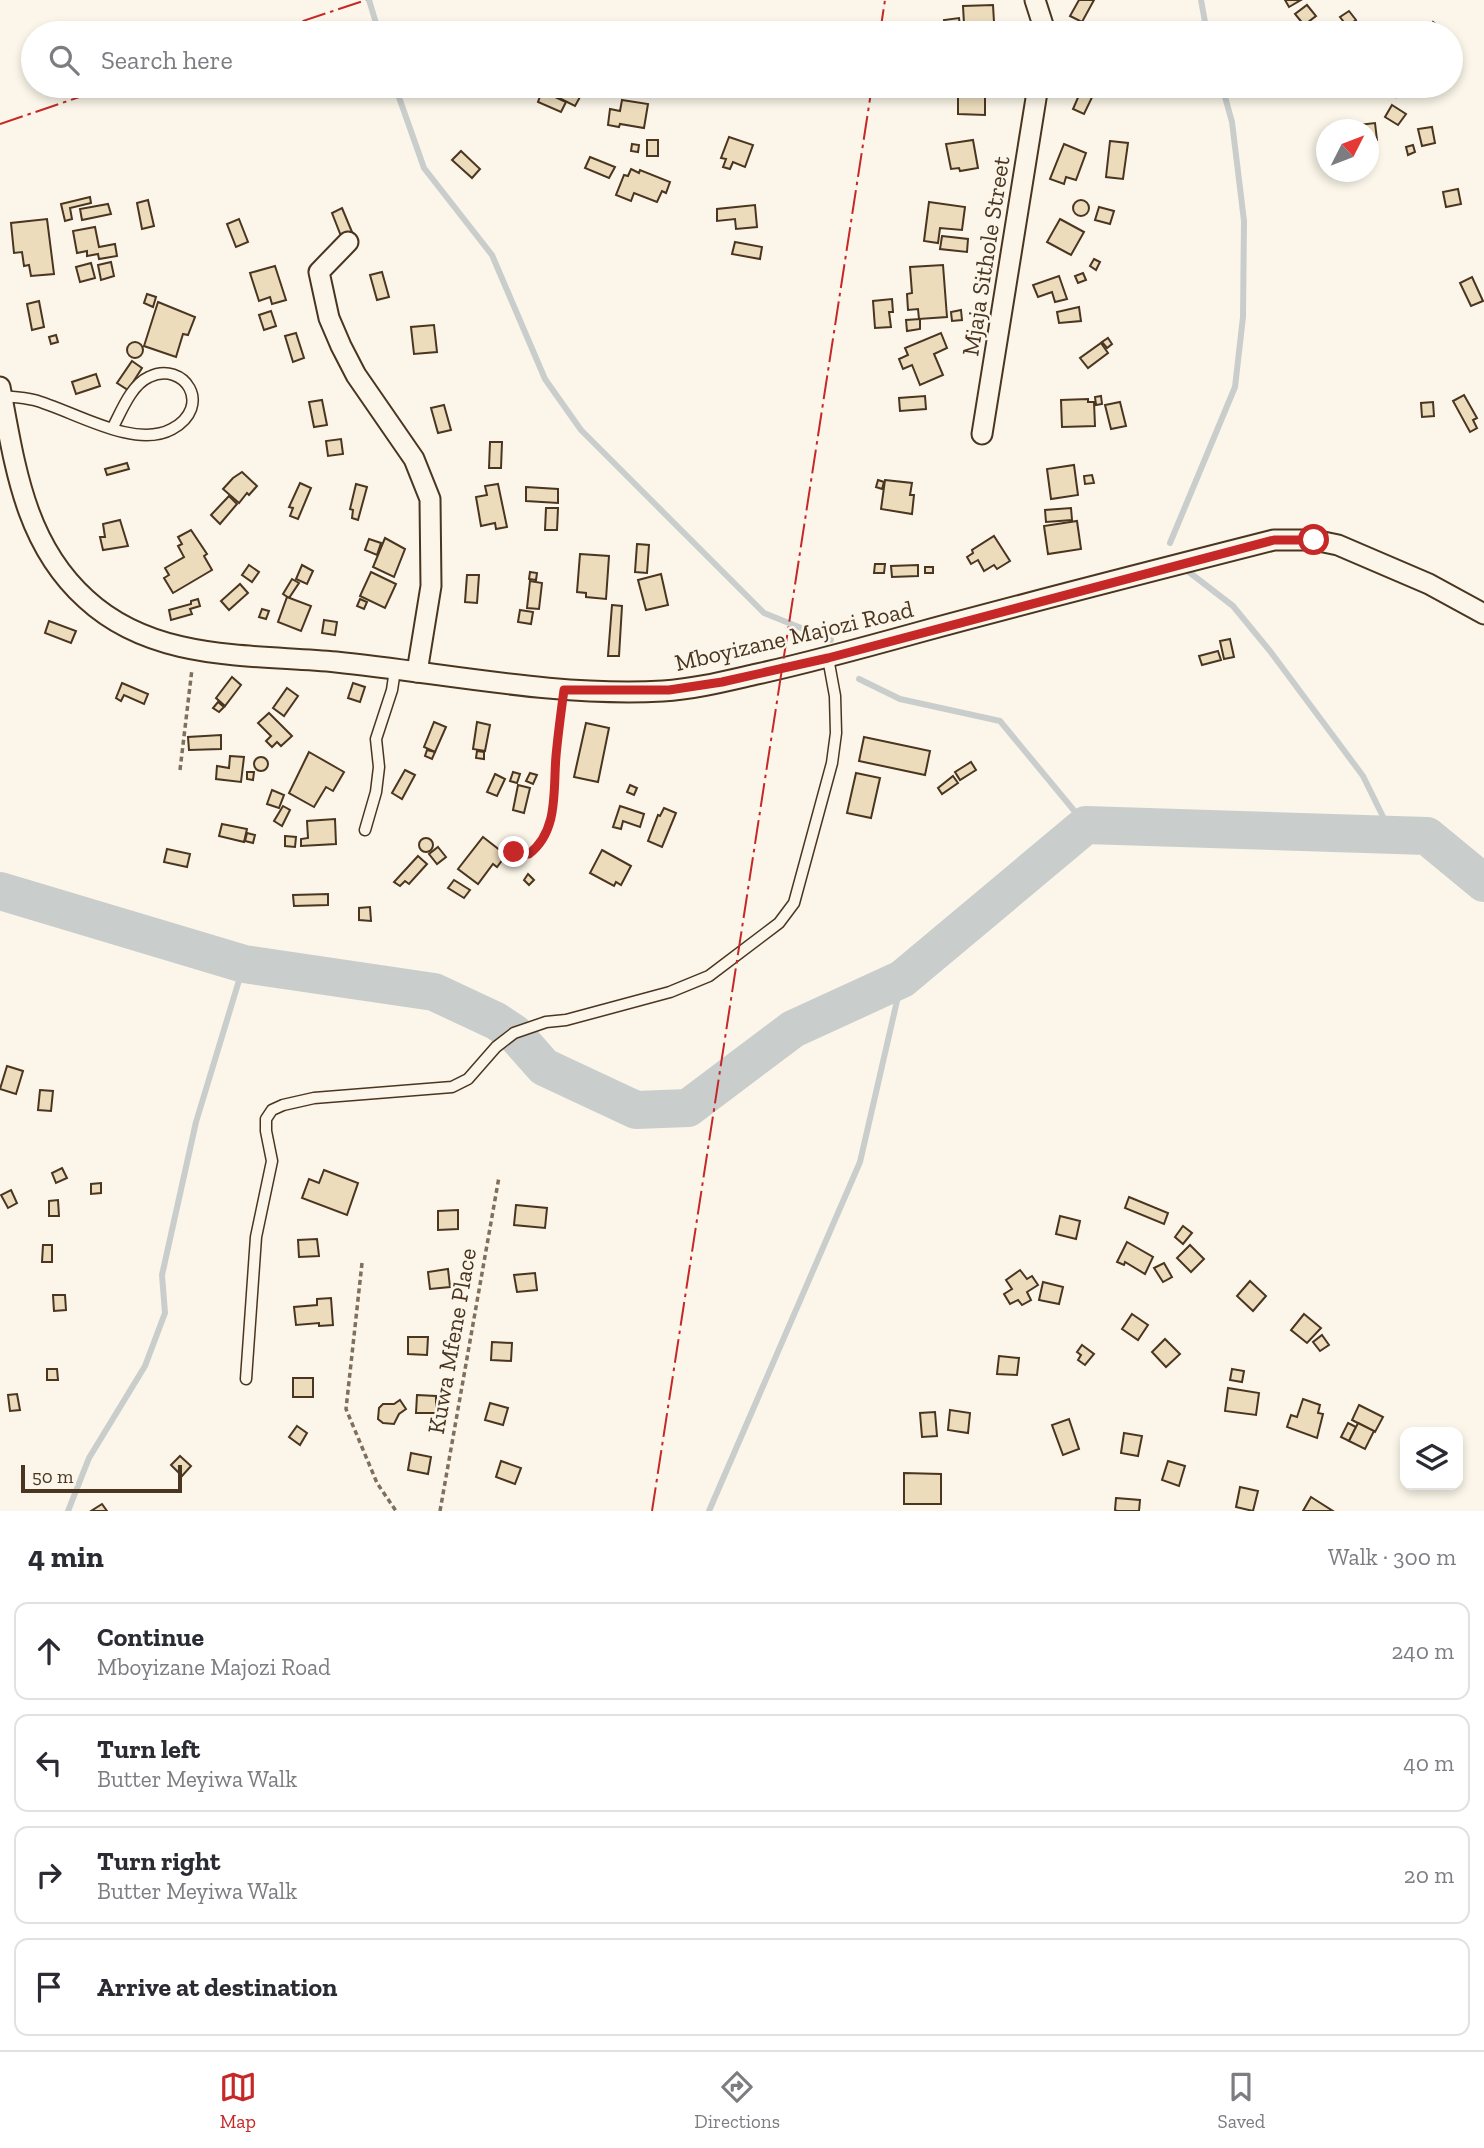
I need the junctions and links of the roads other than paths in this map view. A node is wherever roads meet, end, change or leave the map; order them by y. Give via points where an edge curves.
1 (1035, 0) edge
2 (1042, 21) edge
3 (1036, 98) edge
4 (348, 242) dead end
5 (1, 391) edge
6 (113, 429) junction
7 (982, 433) dead end
8 (1484, 614) edge
9 (828, 658) junction
10 (395, 670) junction
11 (417, 672) junction
12 (365, 830) dead end
13 (246, 1378) dead end

1 - 2 street
3 - 7 street, Mjaja Sithole Street
4 - 11 street via 319,272 329,318 356,375 414,459 430,499 431,586
5 - 6 lane
5 - 10 street, Mboyizane Majozi Road via 32,525 58,569 108,617 137,634 194,650
6 - 6 lane via 166,432 189,414 194,405 192,390 173,376 148,377 133,392
8 - 9 street, Mboyizane Majozi Road via 1429,584 1338,545 1274,540
9 - 11 street, Mboyizane Majozi Road via 669,690 564,690
9 - 13 lane via 835,696 832,763 794,903 779,923 709,976 670,992 514,1033 496,1046 468,1079 452,1087 314,1098 272,1111 266,1119 272,1161 256,1237
10 - 11 street, Mboyizane Majozi Road
10 - 12 lane via 376,739 376,792

